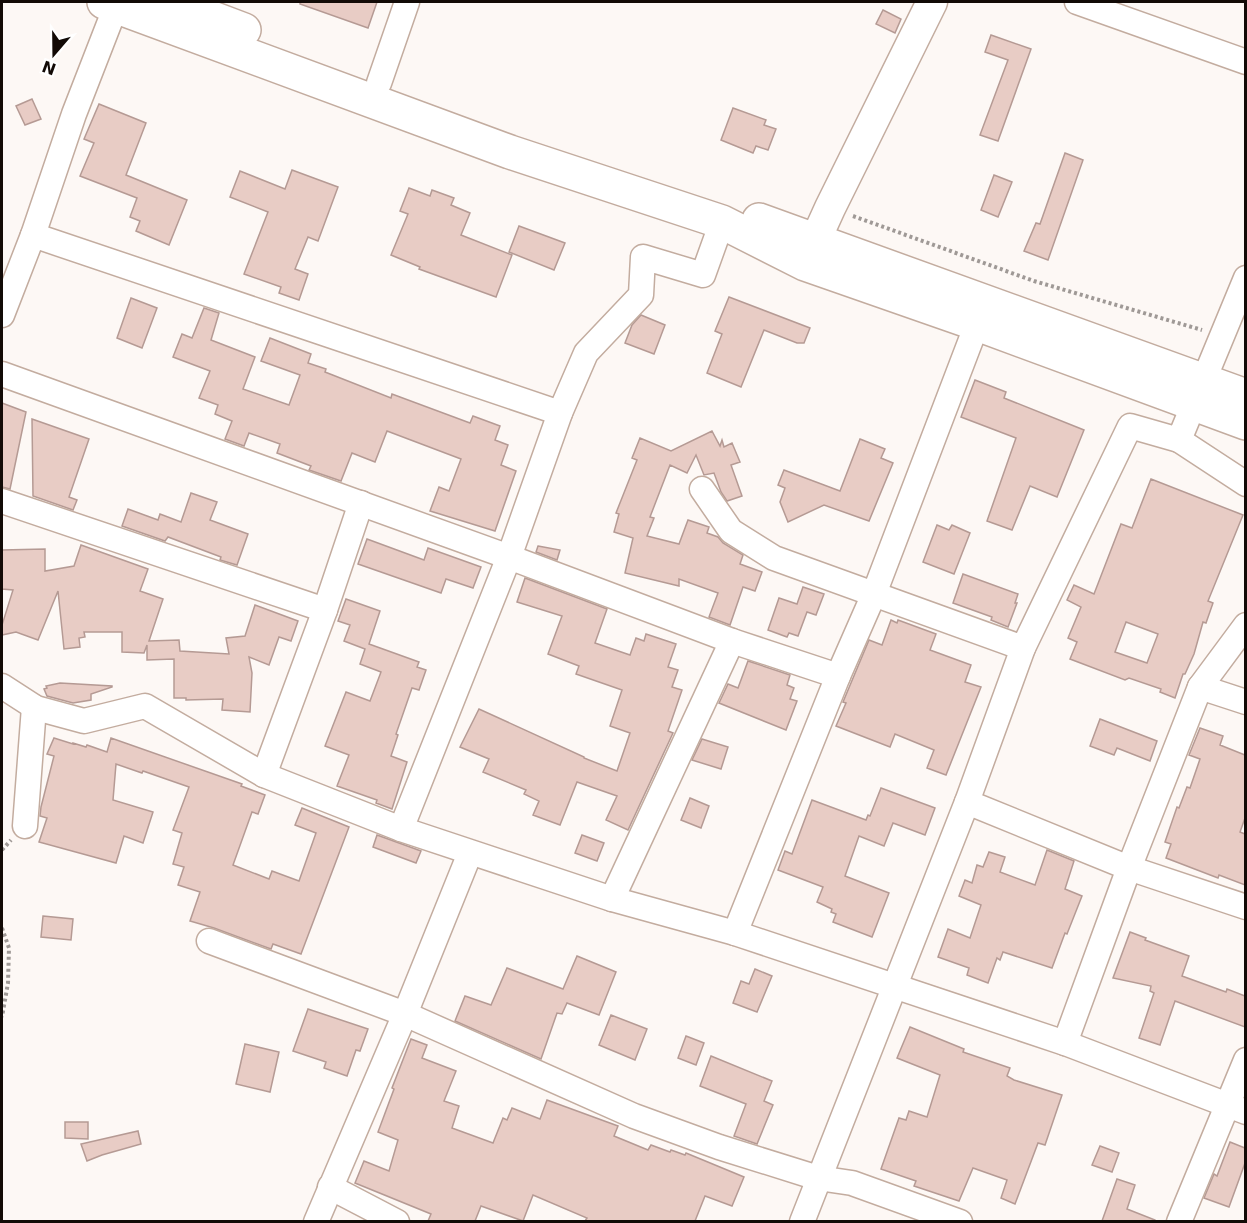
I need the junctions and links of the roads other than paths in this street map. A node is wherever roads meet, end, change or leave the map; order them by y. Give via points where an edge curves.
1 (170, 2) edge
2 (407, 2) edge
3 (932, 2) edge
4 (1077, 2) edge
5 (110, 4) edge
6 (1245, 62) edge
7 (379, 83) junction
8 (722, 222) junction
9 (33, 235) junction
10 (810, 252) junction
11 (12, 261) edge
12 (1245, 278) edge
13 (2, 315) edge
14 (977, 324) junction
15 (2, 375) edge
16 (1199, 392) junction
17 (1245, 396) edge
18 (560, 413) junction
19 (1245, 423) edge
20 (1179, 440) junction
21 (1245, 484) edge
22 (702, 489) dead end
23 (2, 501) edge
24 (360, 503) junction
25 (509, 557) junction
26 (874, 594) junction
27 (326, 610) junction
28 (1245, 625) edge
29 (732, 640) junction
30 (1023, 648) junction
31 (838, 676) junction
32 (2, 686) edge
33 (1200, 687) junction
34 (1245, 702) edge
35 (34, 707) junction
36 (264, 775) junction
37 (967, 802) junction
38 (25, 826) dead end
39 (401, 829) junction
40 (470, 853) junction
41 (1129, 868) junction
42 (612, 899) junction
43 (1245, 907) edge
44 (735, 933) junction
45 (209, 941) dead end
46 (893, 987) junction
47 (405, 1014) junction
48 (1065, 1043) junction
49 (1245, 1060) edge
50 (1236, 1109) edge
51 (818, 1178) junction
52 (330, 1187) junction
53 (316, 1221) edge
54 (397, 1221) edge
55 (802, 1221) edge
56 (960, 1221) edge
57 (1179, 1221) edge

1 - 7 highway
2 - 7 street
3 - 10 street
4 - 6 street
5 - 8 highway via 510,152
5 - 9 street
7 - 10 highway
8 - 10 highway
8 - 18 street via 704,275 644,257 641,295 586,353
9 - 11 street
9 - 18 street
10 - 14 highway
10 - 16 highway
11 - 13 street
12 - 16 street
14 - 16 highway
14 - 26 street
15 - 24 street
16 - 17 highway
16 - 19 highway
16 - 20 street
18 - 25 street
20 - 21 street
20 - 30 street via 1130,426
22 - 26 street via 731,531 774,558
23 - 27 street
24 - 25 street
24 - 27 street
25 - 29 street
25 - 39 street
26 - 30 street
26 - 31 street
27 - 36 street
28 - 33 street
29 - 31 street
29 - 42 street
30 - 37 street
31 - 44 street
32 - 35 street
33 - 34 street
33 - 41 street
35 - 36 street via 84,721 145,706
35 - 38 street
36 - 39 street
37 - 41 street
37 - 46 street
39 - 40 street
40 - 42 street
40 - 47 street
41 - 43 street
41 - 48 street
42 - 44 street
44 - 46 street
45 - 47 street
46 - 48 street
46 - 51 street
47 - 51 street via 634,1116
47 - 52 street
48 - 50 street
49 - 50 street
50 - 57 street
51 - 55 street
51 - 56 street via 852,1183
52 - 53 street
52 - 54 street

